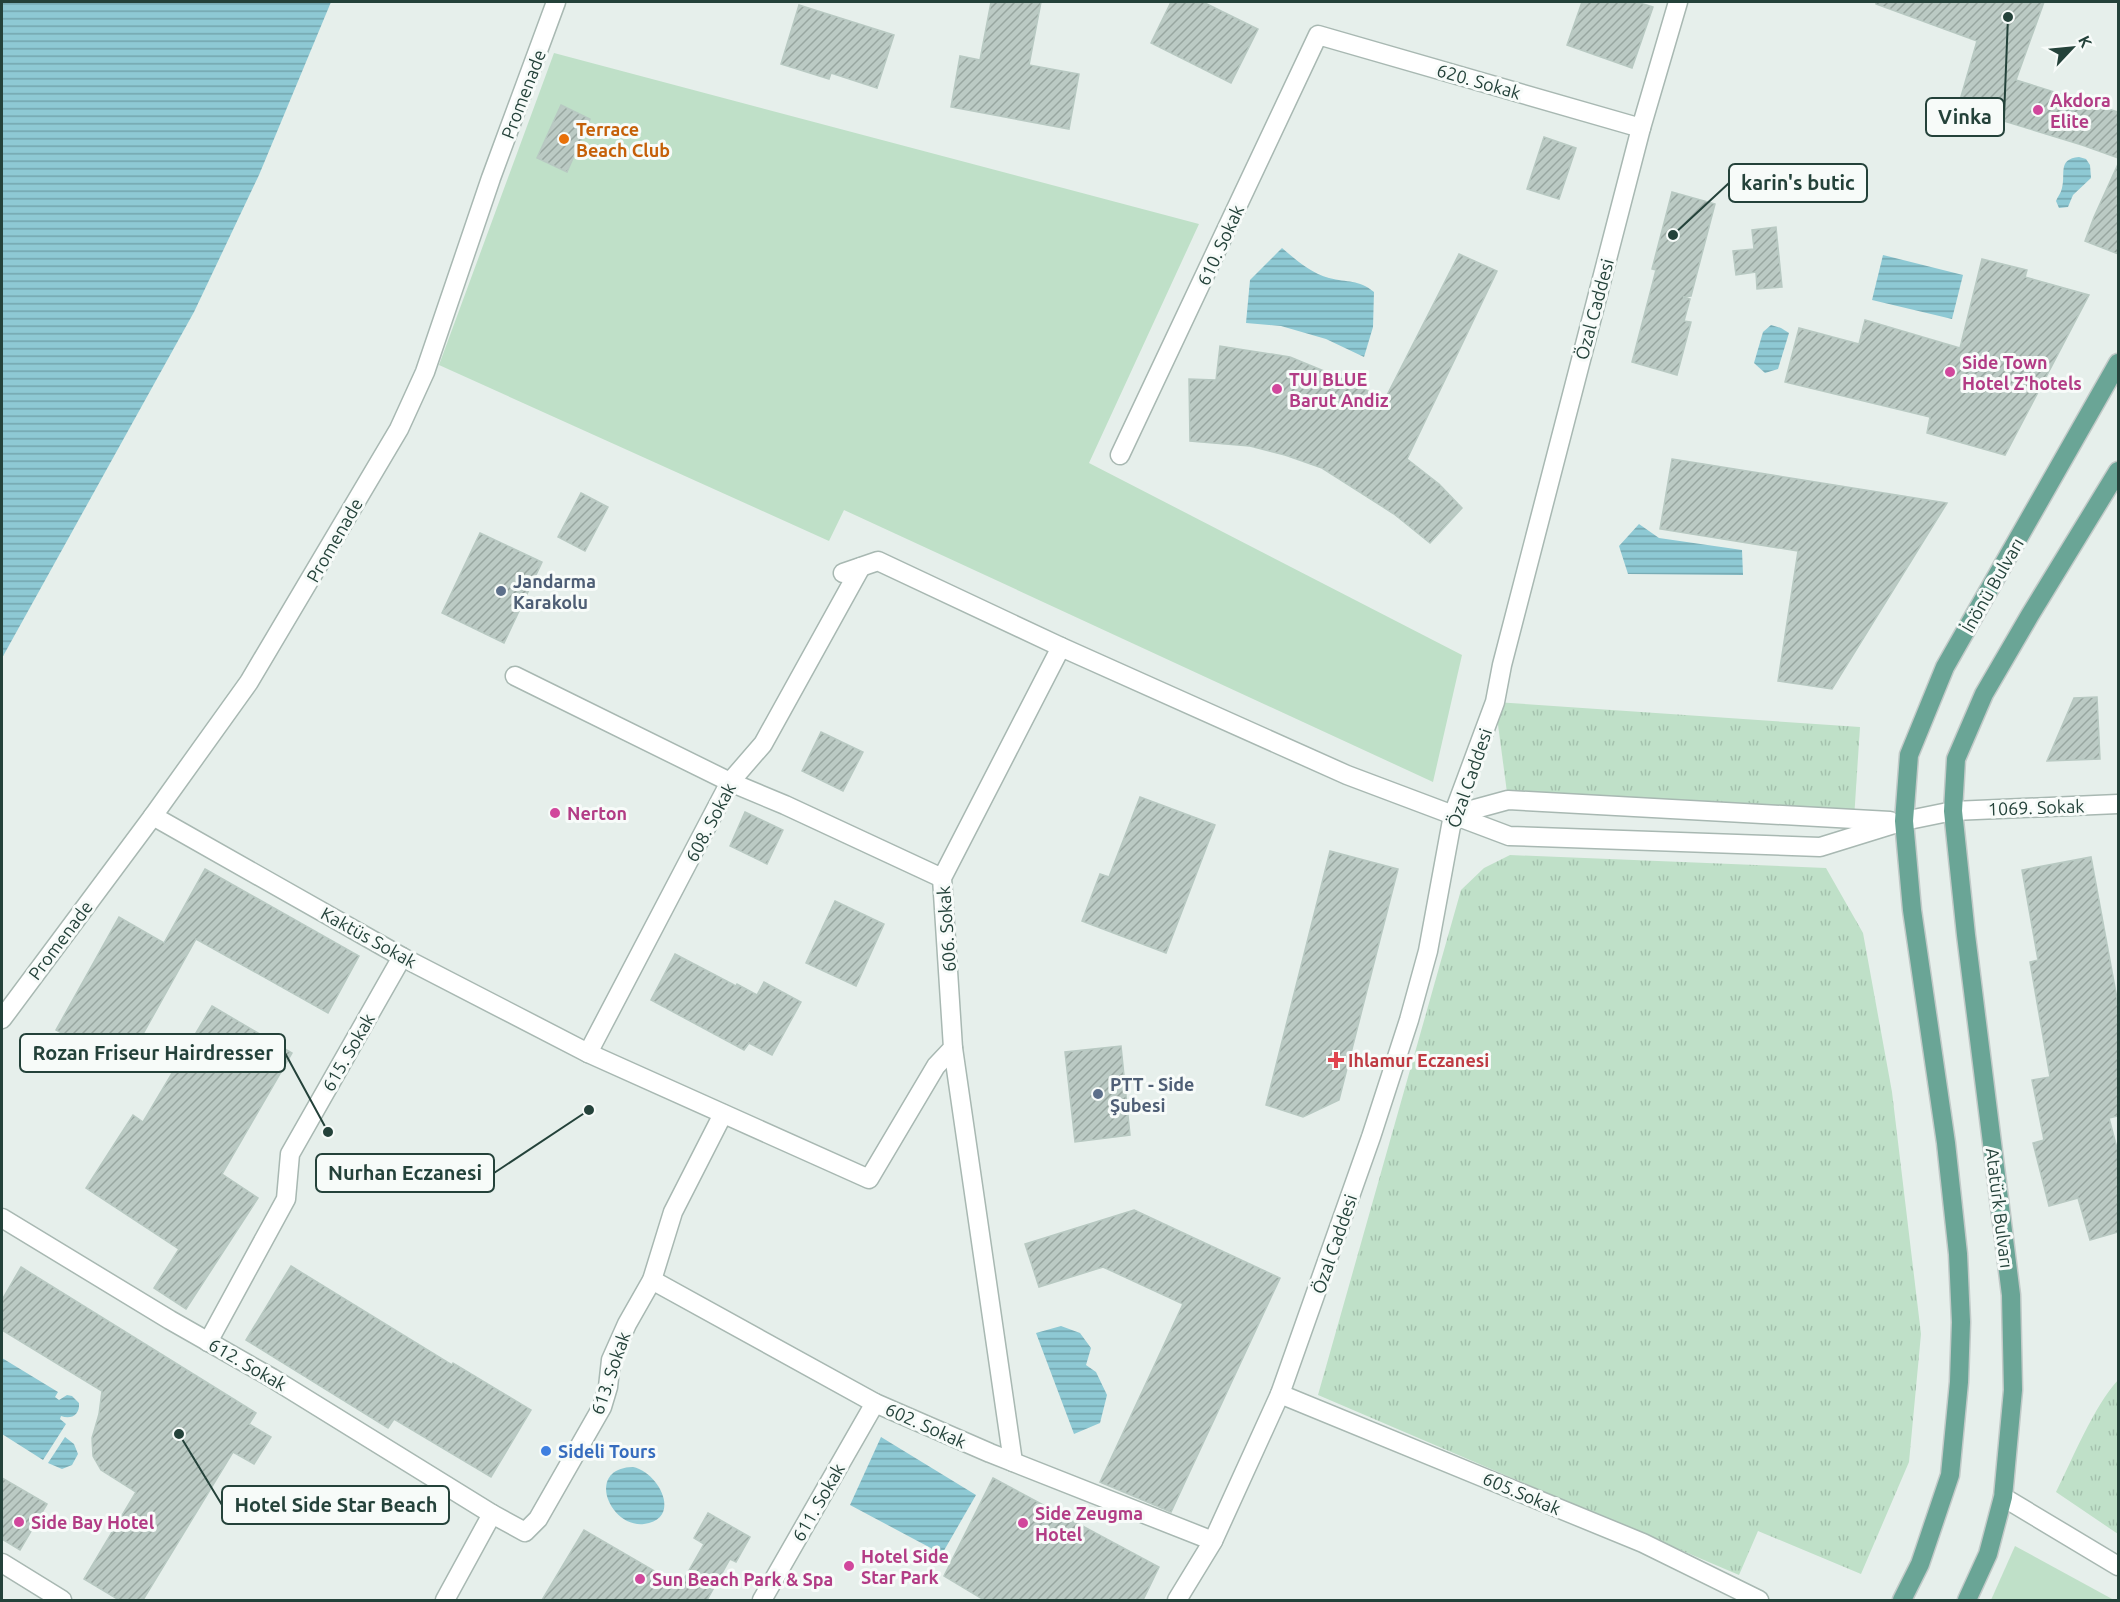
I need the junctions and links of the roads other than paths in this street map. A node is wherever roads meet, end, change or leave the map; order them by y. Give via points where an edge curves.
1 (556, 2) edge
2 (1678, 2) edge
3 (1318, 35) joint
4 (1641, 128) junction
5 (2118, 363) edge
6 (1120, 455) dead end
7 (2118, 471) edge
8 (861, 567) junction
9 (843, 573) dead end
10 (1061, 647) junction
11 (515, 676) dead end
12 (730, 782) junction
13 (2118, 804) edge
14 (1953, 811) junction
15 (1453, 815) junction
16 (153, 816) junction
17 (1904, 821) junction
18 (942, 878) junction
19 (402, 957) junction
20 (2, 1019) edge
21 (953, 1048) junction
22 (588, 1053) junction
23 (723, 1114) junction
24 (2, 1218) edge
25 (652, 1280) junction
26 (208, 1341) junction
27 (1280, 1394) junction
28 (875, 1403) junction
29 (1013, 1462) junction
30 (2003, 1497) junction
31 (492, 1514) junction
32 (1213, 1541) junction
33 (2, 1563) edge
34 (2118, 1566) edge
35 (62, 1600) edge
36 (445, 1600) edge
37 (762, 1600) edge
38 (1177, 1600) edge
39 (1759, 1600) edge
40 (1902, 1600) edge
41 (1967, 1600) edge

1 - 16 street, Promenade via 425,372 399,429 249,682
2 - 4 street, Özal Caddesi
3 - 4 street, 620. Sokak
3 - 6 street, 610. Sokak
4 - 15 street, Özal Caddesi via 1495,702
5 - 17 main road, İnönü Bulvarı via 1945,667 1909,755
7 - 14 main road via 1984,694 1956,759
8 - 9 street
8 - 10 street via 878,561
8 - 12 street, 608. Sokak via 763,744
10 - 15 street via 1347,776
10 - 18 street, 606. Sokak
11 - 12 street
12 - 18 street
12 - 22 street, 608. Sokak
13 - 14 street, 1069. Sokak
14 - 17 street, 1069. Sokak
14 - 30 main road, Atatürk Bulvarı via 2011,1295 2013,1390
15 - 17 street via 1508,800
15 - 17 street via 1509,836 1821,847
15 - 27 street, Özal Caddesi via 1428,951 1409,1020
16 - 19 street, Kaktüs Sokak
16 - 20 street, Promenade
17 - 40 main road via 1912,910 1946,1143 1961,1322 1950,1475 1920,1564
18 - 21 street, 606. Sokak
19 - 22 street, Kaktüs Sokak
19 - 26 street, 615. Sokak via 290,1154 286,1199
21 - 23 street, Kaktüs Sokak via 936,1066 869,1179
21 - 29 street, 606. Sokak
22 - 23 street, Kaktüs Sokak
23 - 25 street, 613. Sokak via 673,1212
24 - 26 street, 612. Sokak
25 - 28 street, 602. Sokak
25 - 31 street, 613. Sokak via 610,1360 602,1407 538,1519 525,1532
26 - 31 street, 612. Sokak
27 - 32 street, Özal Caddesi
27 - 39 street, 605.Sokak via 1643,1543
28 - 29 street, 602. Sokak
28 - 37 street, 611. Sokak
29 - 32 street, 602. Sokak
30 - 34 street
30 - 41 main road, Atatürk Bulvarı via 1988,1554
31 - 36 street
32 - 38 street, Özal Caddesi
33 - 35 street

